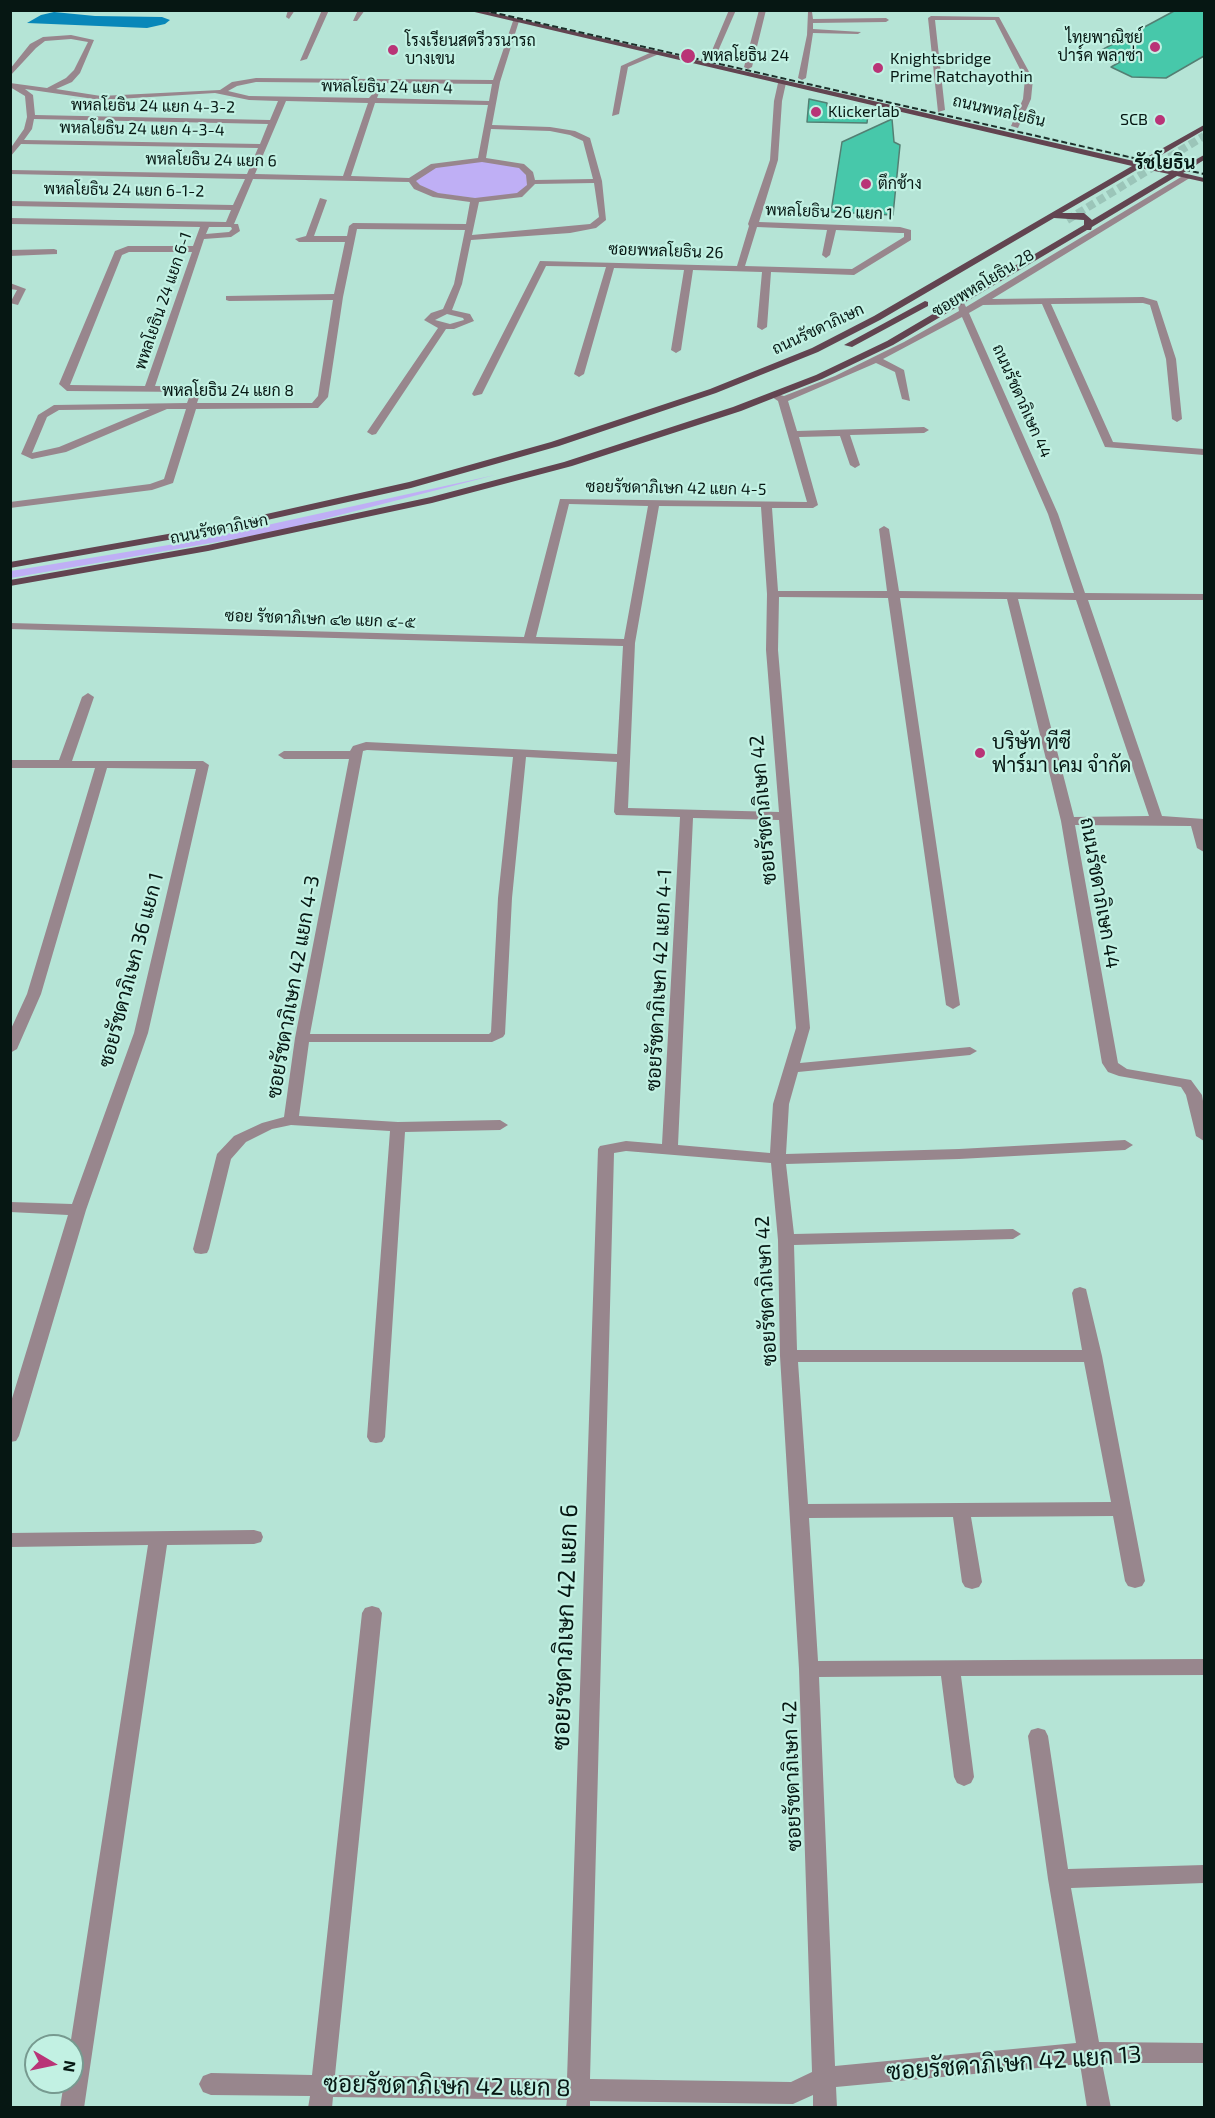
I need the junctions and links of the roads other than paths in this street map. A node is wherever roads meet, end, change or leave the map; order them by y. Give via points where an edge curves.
1 (326, 10) edge
2 (363, 10) edge
3 (469, 10) edge
4 (497, 10) edge
5 (733, 10) edge
6 (763, 10) edge
7 (810, 10) edge
8 (967, 14) edge
9 (526, 17) junction
10 (355, 20) dead end
11 (886, 20) dead end
12 (516, 21) junction
13 (810, 21) junction
14 (810, 30) junction
15 (858, 32) dead end
16 (655, 54) junction
17 (711, 58) junction
18 (303, 59) dead end
19 (748, 67) junction
20 (10, 74) edge
21 (802, 78) junction
22 (785, 79) junction
23 (496, 82) junction
24 (11, 84) edge
25 (794, 85) junction
26 (47, 91) junction
27 (376, 91) dead end
28 (223, 92) junction
29 (860, 96) junction
30 (283, 99) junction
31 (373, 101) junction
32 (491, 103) junction
33 (941, 110) junction
34 (615, 114) dead end
35 (31, 117) junction
36 (273, 122) junction
37 (994, 122) dead end
38 (1005, 124) dead end
39 (1016, 126) junction
40 (487, 127) junction
41 (1204, 127) edge
42 (1026, 129) dead end
43 (21, 141) junction
44 (1096, 145) dead end
45 (263, 146) junction
46 (1080, 151) junction
47 (1135, 153) dead end
48 (10, 155) edge
49 (1204, 157) edge
50 (482, 160) junction
51 (1162, 160) junction
52 (1140, 165) junction
53 (1189, 171) junction
54 (10, 172) edge
55 (1177, 173) junction
56 (1204, 175) edge
57 (250, 176) junction
58 (346, 178) junction
59 (411, 180) junction
60 (598, 181) junction
61 (531, 182) junction
62 (323, 200) dead end
63 (475, 200) junction
64 (10, 203) edge
65 (236, 208) junction
66 (1067, 220) tunnel mouth
67 (10, 221) edge
68 (1054, 222) junction
69 (205, 225) junction
70 (226, 225) junction
71 (752, 225) junction
72 (1085, 225) junction
73 (470, 227) junction
74 (832, 227) junction
75 (201, 237) junction
76 (309, 238) junction
77 (468, 238) junction
78 (299, 239) dead end
79 (348, 239) junction
80 (196, 249) junction
81 (54, 252) dead end
82 (10, 253) edge
83 (826, 255) dead end
84 (611, 264) junction
85 (689, 267) junction
86 (740, 269) junction
87 (767, 270) junction
88 (10, 286) edge
89 (338, 297) junction
90 (936, 297) dead end
91 (229, 298) dead end
92 (1045, 301) junction
93 (981, 302) junction
94 (15, 303) dead end
95 (962, 308) junction
96 (447, 311) junction
97 (443, 327) junction
98 (762, 327) dead end
99 (676, 350) dead end
100 (878, 360) junction
101 (579, 374) dead end
102 (149, 388) junction
103 (477, 394) dead end
104 (779, 397) junction
105 (907, 399) dead end
106 (166, 406) junction
107 (191, 406) junction
108 (1177, 419) dead end
109 (924, 430) dead end
110 (372, 432) dead end
111 (844, 432) junction
112 (793, 434) junction
113 (1204, 452) edge
114 (855, 465) dead end
115 (411, 485) junction
116 (432, 500) junction
117 (654, 502) junction
118 (10, 505) edge
119 (766, 505) junction
120 (884, 529) dead end
121 (10, 565) edge
122 (10, 583) edge
123 (773, 594) junction
124 (893, 596) junction
125 (1012, 596) junction
126 (1204, 596) edge
127 (1081, 597) junction
128 (10, 626) edge
129 (529, 640) junction
130 (629, 643) junction
131 (88, 697) dead end
132 (520, 753) junction
133 (284, 755) dead end
134 (356, 755) junction
135 (622, 758) junction
136 (10, 764) edge
137 (64, 765) junction
138 (102, 765) junction
139 (687, 814) junction
140 (784, 816) junction
141 (1157, 820) junction
142 (1068, 821) junction
143 (1201, 823) edge
144 (1204, 848) edge
145 (953, 1005) dead end
146 (302, 1038) junction
147 (10, 1049) edge
148 (970, 1051) dead end
149 (793, 1068) junction
150 (291, 1120) junction
151 (500, 1125) dead end
152 (398, 1127) junction
153 (1204, 1136) edge
154 (1125, 1145) dead end
155 (670, 1149) junction
156 (778, 1159) junction
157 (10, 1207) edge
158 (78, 1210) junction
159 (1012, 1234) dead end
160 (786, 1240) junction
161 (201, 1249) dead end
162 (1080, 1293) dead end
163 (789, 1356) junction
164 (1093, 1356) junction
165 (10, 1436) edge
166 (376, 1437) dead end
167 (1123, 1509) junction
168 (961, 1510) junction
169 (799, 1511) junction
170 (254, 1537) dead end
171 (10, 1540) edge
172 (158, 1540) junction
173 (1135, 1581) dead end
174 (972, 1582) dead end
175 (372, 1613) dead end
176 (1204, 1667) edge
177 (950, 1668) junction
178 (809, 1669) junction
179 (1038, 1736) dead end
180 (964, 1777) dead end
181 (1204, 1874) edge
182 (1059, 1879) junction
183 (1091, 2052) junction
184 (1204, 2053) edge
185 (824, 2078) junction
186 (211, 2084) dead end
187 (322, 2084) junction
188 (578, 2098) edge
189 (72, 2108) edge
190 (320, 2108) edge
191 (825, 2108) edge
192 (1099, 2108) edge

1 - 18 street
2 - 10 street
3 - 12 main road, ถนนพหลโยธิน
4 - 9 main road, ถนนพหลโยธิน
5 - 17 street
6 - 19 street
7 - 13 street
8 - 33 street via 931,18
8 - 39 street via 999,19 1021,62 1030,85
9 - 12 main road
9 - 17 main road, ถนนพหลโยธิน
11 - 13 street
12 - 16 main road, ถนนพหลโยธิน
12 - 23 street
13 - 14 street
14 - 15 street
14 - 21 street
16 - 22 main road, ถนนพหลโยธิน
16 - 34 street via 625,66
17 - 19 main road, ถนนพหลโยธิน
19 - 22 main road, ถนนพหลโยธิน
20 - 26 street via 43,39 92,41 69,80
21 - 22 main road, ถนนพหลโยธิน
21 - 33 main road, ถนนพหลโยธิน
22 - 25 main road, ถนนพหลโยธิน
22 - 29 main road, ถนนพหลโยธิน
22 - 71 street, ซอยพหลโยธิน 26 via 774,160
23 - 28 street via 256,80 235,84
23 - 32 street
24 - 26 street
24 - 35 street via 29,95
25 - 29 main road, ถนนพหลโยธิน
25 - 46 main road, ถนนพหลโยธิน
26 - 28 street via 116,98
27 - 31 street
28 - 30 street, พหลโยธิน 24 แยก 4 via 238,97
29 - 56 main road, ถนนพหลโยธิน
30 - 31 street, พหลโยธิน 24 แยก 4
30 - 36 street
31 - 32 street, พหลโยธิน 24 แยก 4
31 - 58 street
32 - 40 street
33 - 37 main road, ถนนพหลโยธิน
35 - 36 street, พหลโยธิน 24 แยก 4-3-2
35 - 43 street
36 - 45 street
38 - 39 main road, ถนนพหลโยธิน
39 - 42 main road, ถนนพหลโยธิน
40 - 50 street
40 - 60 street via 549,129 581,136 590,144
41 - 51 main road, ถนนรัชดาภิเษก
43 - 45 street, พหลโยธิน 24 แยก 4-3-4
43 - 48 street
44 - 46 main road
45 - 57 street
46 - 52 main road, ถนนพหลโยธิน
47 - 51 main road, ถนนพหลโยธิน
49 - 53 main road
50 - 59 street via 434,166
50 - 61 street via 521,166 530,174
51 - 52 main road, ถนนรัชดาภิเษก
51 - 53 main road, ถนนพหลโยธิน
52 - 55 main road, ถนนพหลโยธิน
52 - 68 main road, ถนนรัชดาภิเษก
53 - 55 main road, ถนนพหลโยธิน
53 - 56 main road, ถนนพหลโยธิน
53 - 93 street, ซอยพหลโยธิน 28
54 - 57 street, พหลโยธิน 24 แยก 6
55 - 72 main road, ถนนรัชดาภิเษก
57 - 58 street, พหลโยธิน 24 แยก 6
57 - 65 street
58 - 59 street, พหลโยธิน 24 แยก 6
59 - 63 street via 430,194
60 - 61 street
60 - 77 street via 603,218 593,226
61 - 63 street via 528,190 519,195
62 - 76 street
63 - 73 street
64 - 65 street, พหลโยธิน 24 แยก 6-1-2
65 - 70 street
66 - 68 main road, ถนนรัชดาภิเษก
67 - 69 street
68 - 72 main road via 1068,214 1089,219
68 - 115 main road, ถนนรัชดาภิเษก via 893,310 783,364 598,430
69 - 70 street
69 - 75 street, พหลโยธิน 24 แยก 6-1
70 - 75 street via 237,226 235,232
71 - 74 street, พหลโยธิน 26 แยก 1
71 - 86 street, ซอยพหลโยธิน 26
72 - 95 main road, ถนนรัชดาภิเษก
72 - 116 main road, ถนนรัชดาภิเษก via 920,318 803,375 659,428
73 - 77 street
73 - 79 street via 358,224 353,226
74 - 83 street
74 - 87 street, พหลโยธิน 26 แยก 1 via 900,230 908,232 908,238 854,272
75 - 80 street, พหลโยธิน 24 แยก 6-1
76 - 78 street
76 - 79 street
77 - 96 street via 458,284
79 - 89 street, พหลโยธิน 24 แยก 8
80 - 102 street, พหลโยธิน 24 แยก 6-1
80 - 102 street via 128,249 118,253 64,384 67,388
81 - 82 street
84 - 85 street, ซอยพหลโยธิน 26
84 - 101 street
84 - 103 street, ซอยพหลโยธิน 26 via 543,263
85 - 86 street, ซอยพหลโยธิน 26
85 - 99 street
86 - 87 street
87 - 98 street
88 - 94 street via 22,289
89 - 91 street
89 - 107 street, พหลโยธิน 24 แยก 8 via 323,397 315,405
90 - 115 main road, ถนนรัชดาภิเษก via 820,359 704,405 563,449
92 - 93 street
92 - 108 street via 1154,303 1171,359
92 - 113 street via 1109,445
93 - 95 street
95 - 100 street, ซอยพหลโยธิน 28
95 - 104 main road, ถนนรัชดาภิเษก
95 - 127 street, ถนนรัชดาภิเษก 44 via 1053,514
96 - 97 street via 429,320
96 - 97 street via 470,319 465,324
97 - 110 street
100 - 104 street, ซอยพหลโยธิน 28
100 - 105 street via 898,370
102 - 107 street via 193,389 196,391
104 - 112 street, ซอยรัชดาภิเษก 42 แยก 4-5
104 - 116 main road, ถนนรัชดาภิเษก via 609,452
106 - 106 street, พหลโยธิน 24 แยก 8 via 76,445 49,454 26,454 48,410 71,406
106 - 107 street, พหลโยธิน 24 แยก 8
107 - 118 street via 171,477 163,484
109 - 111 street
111 - 112 street
111 - 114 street
112 - 119 street, ซอยรัชดาภิเษก 42 แยก 4-5 via 813,504
115 - 121 main road, ถนนรัชดาภิเษก via 213,530
116 - 122 main road, ถนนรัชดาภิเษก via 231,544
117 - 119 street, ซอยรัชดาภิเษก 42 แยก 4-5
117 - 129 street, ซอยรัชดาภิเษก 42 แยก 4-5 via 564,501
117 - 130 street
119 - 123 street, ซอยรัชดาภิเษก 42
120 - 124 street
123 - 124 street
123 - 140 street, ซอยรัชดาภิเษก 42 via 772,650
124 - 125 street
124 - 145 street
125 - 127 street
125 - 142 street, ถนนรัชดาภิเษก 44
126 - 127 street
127 - 141 street, ถนนรัชดาภิเษก 44
128 - 129 street, ซอย รัชดาภิเษก ๔๒ แยก ๔-๕
129 - 130 street, ซอย รัชดาภิเษก ๔๒ แยก ๔-๕
130 - 135 street
131 - 137 street
132 - 134 street via 359,746
132 - 135 street
132 - 146 street via 505,898 498,1034 492,1038
133 - 134 street
134 - 146 street, ซอยรัชดาภิเษก 42 แยก 4-3
135 - 139 street via 621,812
136 - 137 street, ซอยรัชดาภิเษก 36 แยก 1
137 - 138 street, ซอยรัชดาภิเษก 36 แยก 1
138 - 147 street via 34,994
138 - 158 street, ซอยรัชดาภิเษก 36 แยก 1 via 203,765 141,1034
139 - 140 street
139 - 155 street, ซอยรัชดาภิเษก 42 แยก 4-1
140 - 149 street, ซอยรัชดาภิเษก 42 via 803,1028
141 - 142 street
141 - 143 street
142 - 153 street, ถนนรัชดาภิเษก 44 via 1110,1063 1113,1069 1124,1073 1186,1083 1194,1095
143 - 144 street
146 - 150 street, ซอยรัชดาภิเษก 42 แยก 4-3
148 - 149 street
149 - 156 street, ซอยรัชดาภิเษก 42 via 781,1104
150 - 152 street, ซอยรัชดาภิเษก 42 แยก 4-3
150 - 161 street via 240,1139 223,1158
151 - 152 street, ซอยรัชดาภิเษก 42 แยก 4-3
152 - 166 street
154 - 156 street via 959,1155
155 - 156 street
155 - 188 street, ซอยรัชดาภิเษก 42 แยก 6 via 606,1149
156 - 160 street, ซอยรัชดาภิเษก 42
157 - 158 street
158 - 165 street, ซอยรัชดาภิเษก 36 แยก 1
159 - 160 street
160 - 163 street, ซอยรัชดาภิเษก 42
162 - 164 street
163 - 164 street
163 - 169 street, ซอยรัชดาภิเษก 42
164 - 167 street
167 - 168 street
167 - 173 street
168 - 169 street
168 - 174 street
169 - 178 street, ซอยรัชดาภิเษก 42
170 - 172 street
171 - 172 street
172 - 189 street
175 - 187 street
176 - 177 street
177 - 178 street
177 - 180 street
178 - 185 street, ซอยรัชดาภิเษก 42
179 - 182 street
181 - 182 street
182 - 183 street
183 - 184 street, ซอยรัชดาภิเษก 42 แยก 13
183 - 185 street, ซอยรัชดาภิเษก 42 แยก 13
183 - 192 street
185 - 188 street, ซอยรัชดาภิเษก 42 แยก 8 via 793,2093
185 - 191 street, ซอยรัชดาภิเษก 42
186 - 187 street, ซอยรัชดาภิเษก 42 แยก 8
187 - 188 street, ซอยรัชดาภิเษก 42 แยก 8
187 - 190 street

